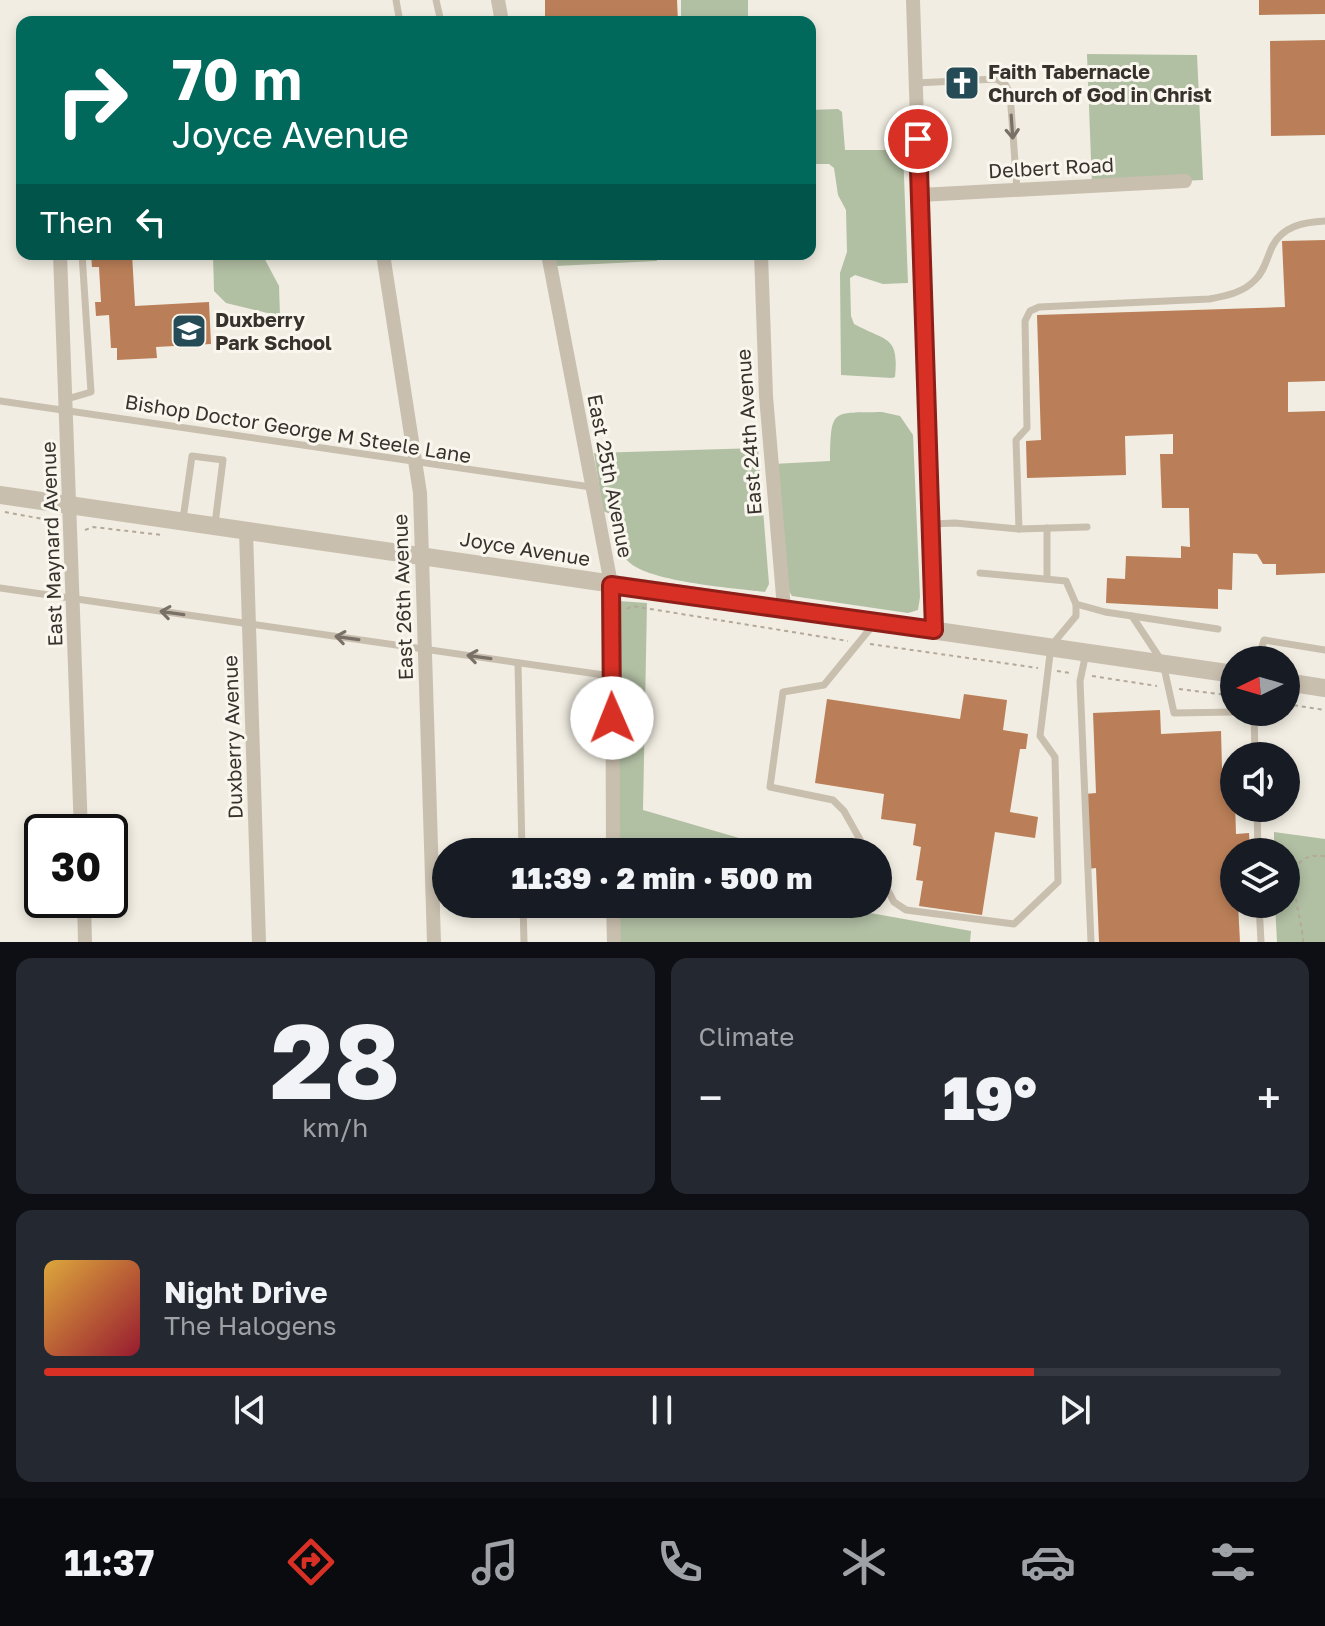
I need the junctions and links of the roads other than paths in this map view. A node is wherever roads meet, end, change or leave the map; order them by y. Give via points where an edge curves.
1 (913, 0) edge
2 (916, 83) junction
3 (1185, 181) dead end
4 (1017, 190) junction
5 (920, 195) junction
6 (1325, 221) edge
7 (60, 260) edge
8 (82, 260) edge
9 (384, 260) edge
10 (549, 260) edge
11 (761, 260) edge
12 (0, 401) edge
13 (67, 406) junction
14 (415, 463) junction
15 (592, 487) junction
16 (0, 495) edge
17 (71, 506) junction
18 (182, 522) junction
19 (932, 524) junction
20 (214, 526) junction
21 (1087, 527) dead end
22 (1047, 528) junction
23 (1019, 529) junction
24 (246, 531) junction
25 (423, 556) junction
26 (980, 573) dead end
27 (1047, 579) junction
28 (611, 585) junction
29 (0, 588) edge
30 (73, 599) junction
31 (1076, 604) junction
32 (784, 608) junction
33 (1132, 616) junction
34 (876, 621) junction
35 (249, 624) junction
36 (1218, 629) dead end
37 (934, 630) junction
38 (1051, 646) junction
39 (1262, 646) edge
40 (424, 649) junction
41 (1325, 650) edge
42 (1086, 651) junction
43 (518, 663) junction
44 (1163, 663) junction
45 (1220, 672) edge
46 (611, 676) junction
47 (1300, 684) edge
48 (1325, 688) edge
49 (1220, 712) edge
50 (80, 814) edge
51 (522, 838) edge
52 (613, 838) edge
53 (859, 838) edge
54 (892, 898) edge
55 (84, 918) edge
56 (523, 918) edge
57 (613, 918) edge
58 (1260, 918) edge
59 (85, 942) edge
60 (259, 942) edge
61 (434, 942) edge
62 (524, 942) edge
63 (614, 942) edge
64 (1091, 942) edge
65 (1261, 942) edge

1 - 2 street
2 -> 4 lane via 996,79 1005,84
2 - 5 street
3 - 4 street, Delbert Road
4 - 5 street, Delbert Road
5 - 19 street
6 - 23 lane via 1305,222 1284,232 1256,280 1230,295 1030,311 1025,321 1027,428 1016,440
7 - 13 street, East Maynard Avenue
8 - 13 lane via 91,392
9 - 14 street, East 26th Avenue
10 - 15 street, East 25th Avenue
11 - 32 street, East 24th Avenue via 766,396
12 - 13 lane, Bishop Doctor George M Steele Lane
13 - 14 lane, Bishop Doctor George M Steele Lane
13 - 17 street, East Maynard Avenue
14 - 15 lane, Bishop Doctor George M Steele Lane
14 - 25 street, East 26th Avenue
15 - 28 street, East 25th Avenue
16 - 17 street, Joyce Avenue
17 - 18 street, Joyce Avenue
17 - 30 street, East Maynard Avenue
18 - 20 street, Joyce Avenue
18 - 20 lane via 192,456 223,460
19 - 23 lane
19 - 37 street
20 - 24 street, Joyce Avenue
21 - 22 lane
22 - 23 lane
22 - 27 lane
24 - 25 street, Joyce Avenue
24 - 35 street, Duxberry Avenue
25 - 28 street, Joyce Avenue
25 - 40 street, East 26th Avenue
26 - 27 lane
27 - 31 lane via 1066,581
28 - 32 street, Joyce Avenue
28 - 46 street, East 25th Avenue
29 - 30 lane
35 -> 30 lane
30 - 50 street, East Maynard Avenue
31 - 33 lane
31 - 38 lane via 1076,616
32 - 34 street, Joyce Avenue
33 - 36 lane
33 - 44 lane
34 - 37 street, Joyce Avenue
34 - 53 lane via 824,685 783,692 770,787 833,800
40 -> 35 lane
35 - 60 street, Duxberry Avenue
37 - 38 street, Joyce Avenue
38 - 42 street, Joyce Avenue
38 - 54 lane via 1040,736 1055,757 1058,882 1014,924 906,910
39 - 41 lane via 1264,640
43 -> 40 lane
40 - 61 street, East 26th Avenue
42 - 44 street, Joyce Avenue
42 - 64 lane via 1080,681
43 - 46 lane
43 - 51 lane
44 - 45 street, Joyce Avenue
44 - 49 lane via 1174,713
46 - 52 street, East 25th Avenue
47 - 48 street
55 - 59 street
56 - 62 lane
57 - 63 street
58 - 65 lane

